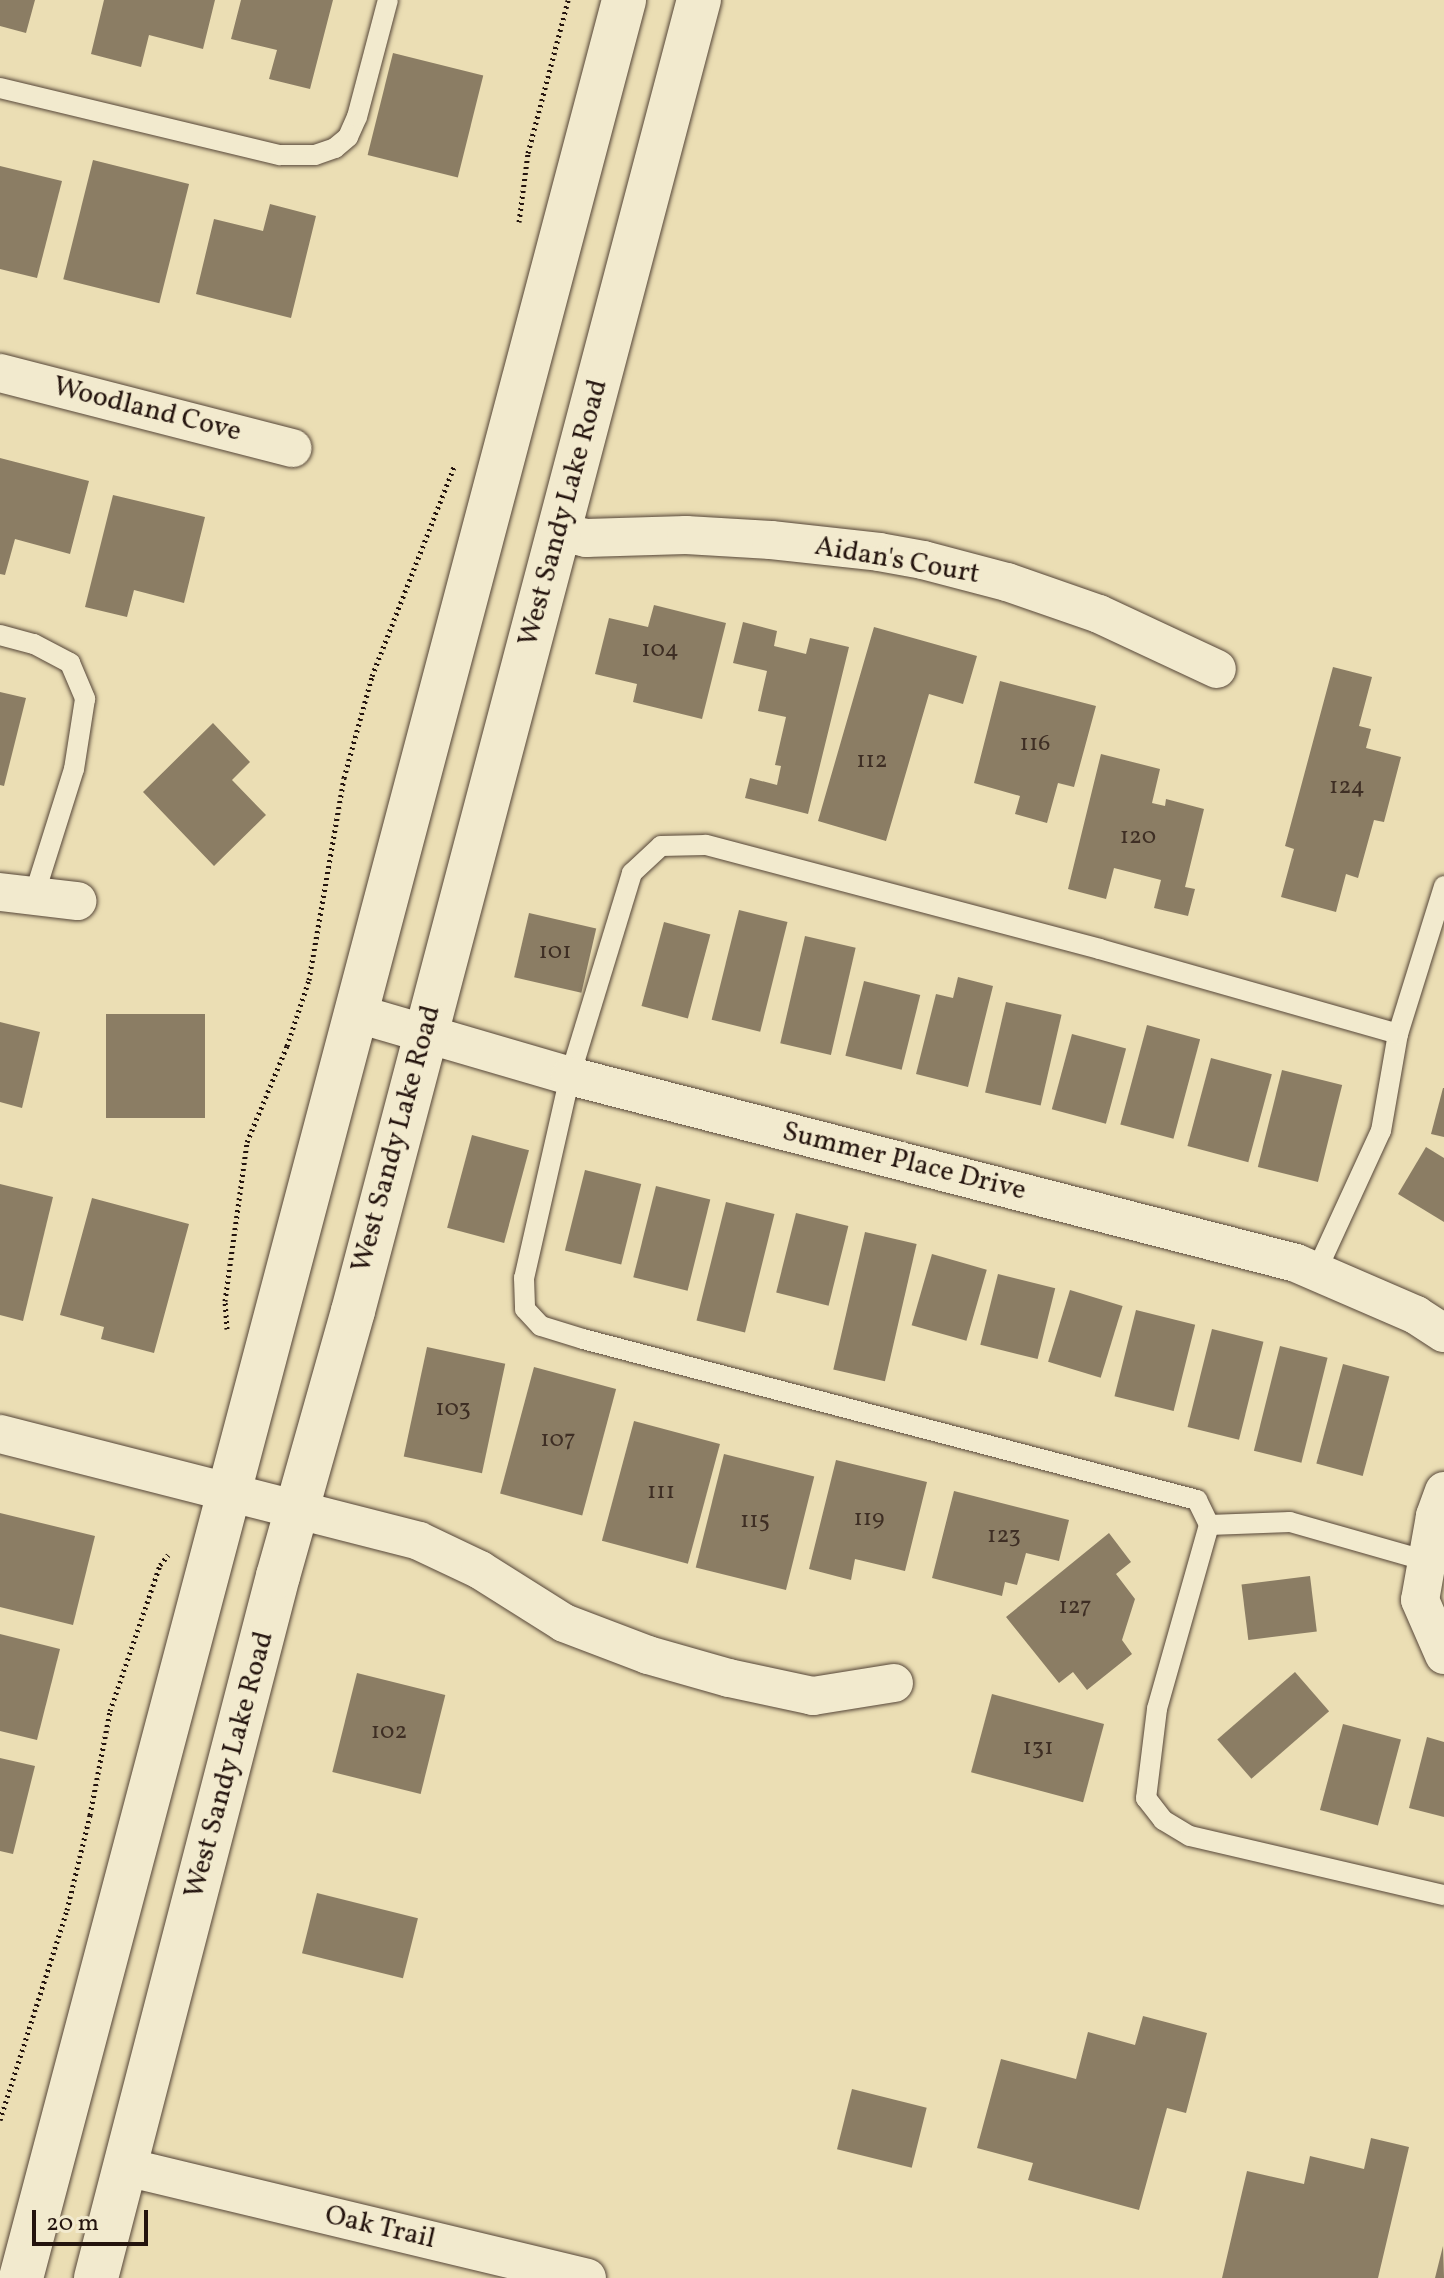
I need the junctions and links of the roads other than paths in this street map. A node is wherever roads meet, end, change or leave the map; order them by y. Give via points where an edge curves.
1 (388, 0) edge
2 (624, 0) edge
3 (699, 0) edge
4 (0, 88) edge
5 (0, 373) edge
6 (293, 448) dead end
7 (560, 532) junction
8 (0, 635) edge
9 (1217, 669) dead end
10 (1444, 886) edge
11 (17, 894) edge
12 (77, 901) dead end
13 (355, 1013) junction
14 (424, 1033) junction
15 (1398, 1034) junction
16 (570, 1076) junction
17 (1316, 1272) junction
18 (1444, 1333) edge
19 (0, 1434) edge
20 (1444, 1491) edge
21 (227, 1492) junction
22 (296, 1509) junction
23 (1209, 1525) junction
24 (1427, 1561) junction
25 (1444, 1655) edge
26 (894, 1683) dead end
27 (1444, 1895) edge
28 (126, 2167) junction
29 (21, 2278) edge
30 (96, 2278) edge
31 (587, 2278) edge

1 - 4 lane via 353,127 335,148 315,155 280,155
2 - 13 main road
3 - 7 main road, West Sandy Lake Road
5 - 6 street, Woodland Cove
7 - 9 street, Aidan's Court via 586,538 686,535 771,540 923,560 1099,614
7 - 14 main road, West Sandy Lake Road
8 - 11 lane via 34,644 70,663 85,699 74,769
10 - 15 lane
11 - 12 street
13 - 14 street, Summer Place Drive
13 - 21 main road
14 - 16 street, Summer Place Drive
14 - 22 main road, West Sandy Lake Road
15 - 16 lane via 705,845 661,846 632,873
15 - 17 lane via 1381,1131
16 - 17 street, Summer Place Drive
16 - 23 lane via 524,1278 525,1309 541,1326 1197,1500
17 - 18 street, Summer Place Drive via 1416,1315
19 - 21 street
20 - 24 street
21 - 22 street
21 - 29 main road
22 - 26 street via 419,1541 480,1570 564,1623 648,1655 813,1696
22 - 28 main road, West Sandy Lake Road
23 - 24 lane via 1290,1522
23 - 27 lane via 1157,1709 1146,1798 1163,1820 1190,1836
24 - 25 street via 1420,1600
28 - 30 main road, West Sandy Lake Road
28 - 31 street, Oak Trail

